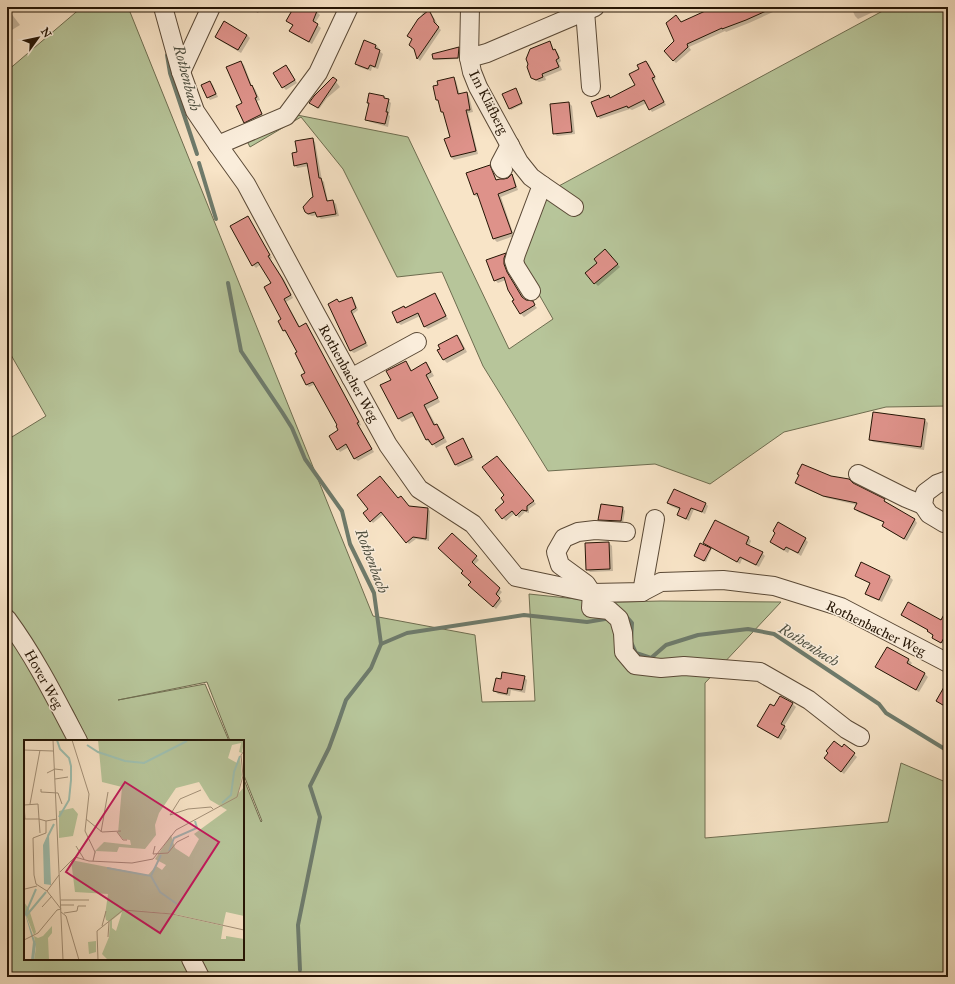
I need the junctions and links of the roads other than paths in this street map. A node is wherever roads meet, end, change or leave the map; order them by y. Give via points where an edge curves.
1 (163, 7) edge
2 (211, 7) edge
3 (350, 7) edge
4 (470, 7) edge
5 (590, 9) edge
6 (469, 58) junction
7 (181, 72) junction
8 (591, 87) dead end
9 (218, 145) junction
10 (510, 145) junction
11 (502, 166) dead end
12 (542, 185) junction
13 (574, 207) dead end
14 (531, 291) dead end
15 (417, 342) dead end
16 (351, 378) junction
17 (858, 474) dead end
18 (948, 480) edge
19 (923, 505) junction
20 (656, 519) dead end
21 (948, 524) edge
22 (626, 532) dead end
23 (642, 592) junction
24 (592, 593) junction
25 (7, 619) edge
26 (948, 663) edge
27 (860, 737) dead end
28 (77, 740) edge
29 (192, 960) edge
30 (200, 977) edge

1 - 7 street, Rothenbacher Weg
2 - 7 street
3 - 9 street via 318,73 286,116
4 - 6 street, Im Kläfberg
5 - 6 street via 487,53
5 - 8 street
6 - 10 street, Im Kläfberg via 478,87
7 - 9 street, Rothenbacher Weg via 195,110
9 - 16 street, Rothenbacher Weg via 246,184
10 - 11 street
10 - 12 street, Im Kläfberg via 531,177
12 - 13 street, Im Kläfberg
12 - 14 street via 514,261
15 - 16 street
16 - 24 street, Rothenbacher Weg via 388,445 419,489 473,524 516,577
17 - 19 street
18 - 19 street via 925,493
19 - 21 street via 929,514
20 - 23 street
22 - 24 street via 578,532 564,538 556,552 560,565 586,584
23 - 24 street, Rothenbacher Weg
23 - 26 street, Rothenbacher Weg via 661,582 723,580 774,586 840,607
24 - 27 street via 592,608 609,610 619,619 623,632 624,652 635,665 760,672 809,700
25 - 28 street, Hover Weg via 38,665
29 - 30 street

